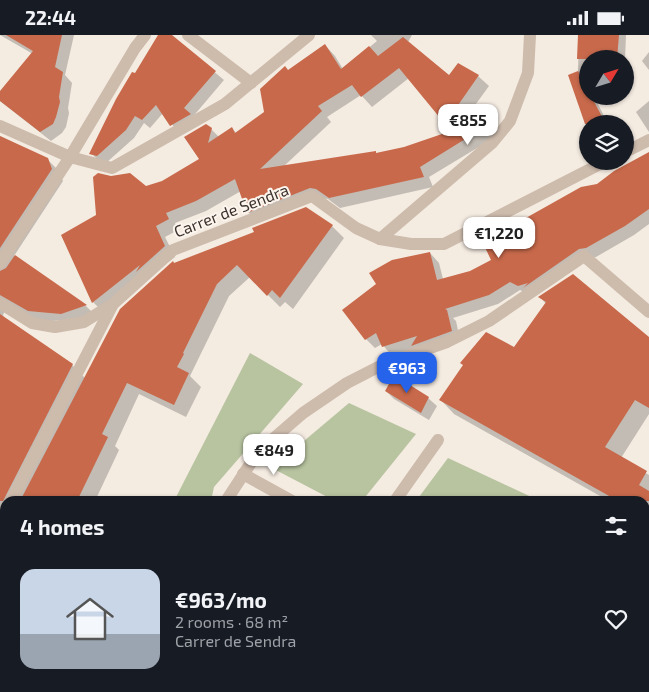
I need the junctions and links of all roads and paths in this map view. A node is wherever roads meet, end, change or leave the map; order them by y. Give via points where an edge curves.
1 (145, 35) edge
2 (188, 35) edge
3 (309, 35) edge
4 (530, 35) edge
5 (250, 83) junction
6 (0, 126) edge
7 (649, 140) edge
8 (634, 148) edge
9 (70, 157) junction
10 (588, 170) edge
11 (380, 239) junction
12 (0, 263) edge
13 (0, 303) edge
14 (112, 304) junction
15 (649, 312) edge
16 (438, 440) dead end
17 (243, 474) junction
18 (15, 496) edge
19 (229, 496) edge
20 (283, 496) edge
21 (399, 496) edge

1 - 9 street
2 - 5 street
3 - 5 street
4 - 11 street via 528,73 510,121 492,143
5 - 9 street via 225,104 112,168
6 - 9 street
7 - 8 street
9 - 12 street
10 - 11 street, Carrer de Sendra via 444,244
11 - 14 street, Carrer de Sendra via 356,228 312,197 173,250
13 - 14 street via 32,323 55,327 84,321
14 - 18 street, Carrer de Sendra
15 - 17 street via 584,256 489,321 447,342 384,364 347,383 303,413 265,445
16 - 21 street
17 - 19 street
17 - 20 street

